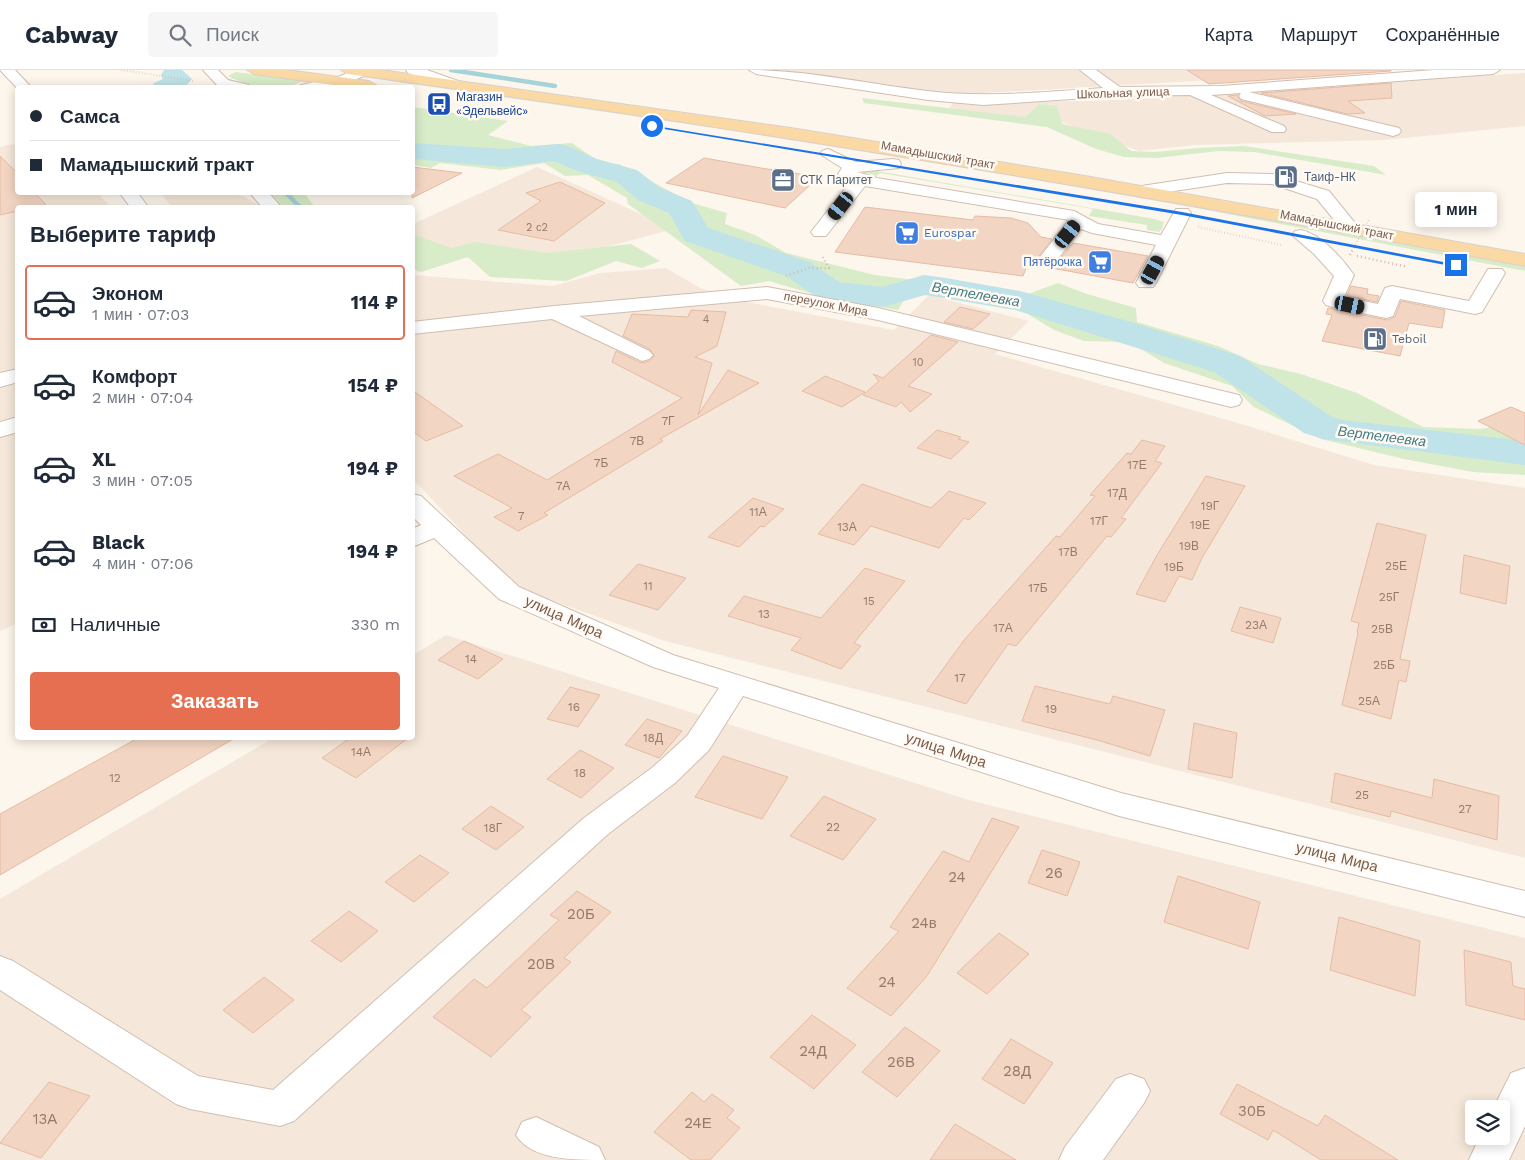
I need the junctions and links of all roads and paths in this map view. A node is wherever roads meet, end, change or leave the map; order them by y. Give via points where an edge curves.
1 (121, 70) edge
2 (254, 70) edge
3 (413, 70) edge
4 (756, 70) edge
5 (1087, 70) edge
6 (1493, 70) edge
7 (8, 71) edge
8 (355, 73) edge
9 (208, 79) edge
10 (22, 85) edge
11 (232, 85) edge
12 (316, 85) edge
13 (379, 85) edge
14 (456, 85) junction
15 (1187, 90) junction
16 (1221, 90) junction
17 (415, 91) edge
18 (1117, 92) junction
19 (1278, 129) dead end
20 (1393, 131) dead end
21 (828, 154) junction
22 (893, 164) junction
23 (857, 173) junction
24 (1148, 190) junction
25 (130, 195) edge
26 (260, 195) edge
27 (138, 205) edge
28 (271, 205) edge
29 (1182, 213) junction
30 (1370, 218) dead end
31 (1079, 220) junction
32 (1350, 228) junction
33 (820, 232) dead end
34 (1301, 235) junction
35 (1168, 242) junction
36 (1369, 248) dead end
37 (822, 256) dead end
38 (1525, 260) edge
39 (1046, 261) dead end
40 (1408, 267) dead end
41 (1476, 269) dead end
42 (1503, 275) joint
43 (782, 277) dead end
44 (1146, 284) dead end
45 (554, 312) junction
46 (415, 328) edge
47 (642, 355) dead end
48 (15, 376) edge
49 (0, 380) edge
50 (1231, 400) dead end
51 (15, 425) edge
52 (0, 430) edge
53 (415, 508) edge
54 (425, 533) edge
55 (736, 685) junction
56 (1525, 904) edge
57 (0, 971) edge
58 (1525, 1085) edge
59 (1130, 1091) dead end
60 (1510, 1116) edge
61 (536, 1135) dead end
62 (1496, 1145) edge
63 (585, 1160) edge
64 (1079, 1160) edge
65 (1489, 1160) edge

1 - 9 path via 183,80
2 - 8 main road, Мамадышский тракт
3 - 14 street
4 - 18 street, Школьная улица via 928,96 984,100
5 - 18 street
6 - 16 street, Школьная улица
7 - 10 street
8 - 12 street
8 - 13 main road, Мамадышский тракт
8 - 14 main road, Мамадышский тракт
9 - 11 street
14 - 24 main road, Мамадышский тракт via 857,142
15 - 16 street, Школьная улица
15 - 18 street, Школьная улица
15 - 19 street
16 - 20 street
17 - 21 main road, Мамадышский тракт
21 - 22 main road, Мамадышский тракт
21 - 23 street
22 - 23 street
22 - 29 main road, Мамадышский тракт
23 - 31 street via 874,183 1074,216
23 - 33 street
24 - 32 main road, Мамадышский тракт
24 - 32 street via 1227,178 1273,180 1323,194
25 - 27 street
26 - 28 street
29 - 34 main road, Мамадышский тракт
29 - 35 street
30 - 40 path, bridge via 1350,255
31 - 35 street via 1092,228
31 - 39 street
32 - 38 main road, Мамадышский тракт
34 - 36 main road, Мамадышский тракт
34 - 42 street via 1321,250 1344,275 1332,301 1386,312 1392,292 1474,308
35 - 44 street
37 - 43 path via 829,268 809,268
41 - 42 main road
45 - 46 street, переулок Мира
45 - 47 street
45 - 50 street, переулок Мира via 767,293 878,314
48 - 49 street
51 - 52 street
53 - 54 street, улица Мира
54 - 55 street, улица Мира via 509,593 663,661
55 - 56 street, улица Мира via 848,717 1119,804
55 - 57 street via 698,743 664,775 596,826 280,1109 190,1092
58 - 60 street
59 - 64 street
61 - 63 street
62 - 65 street

